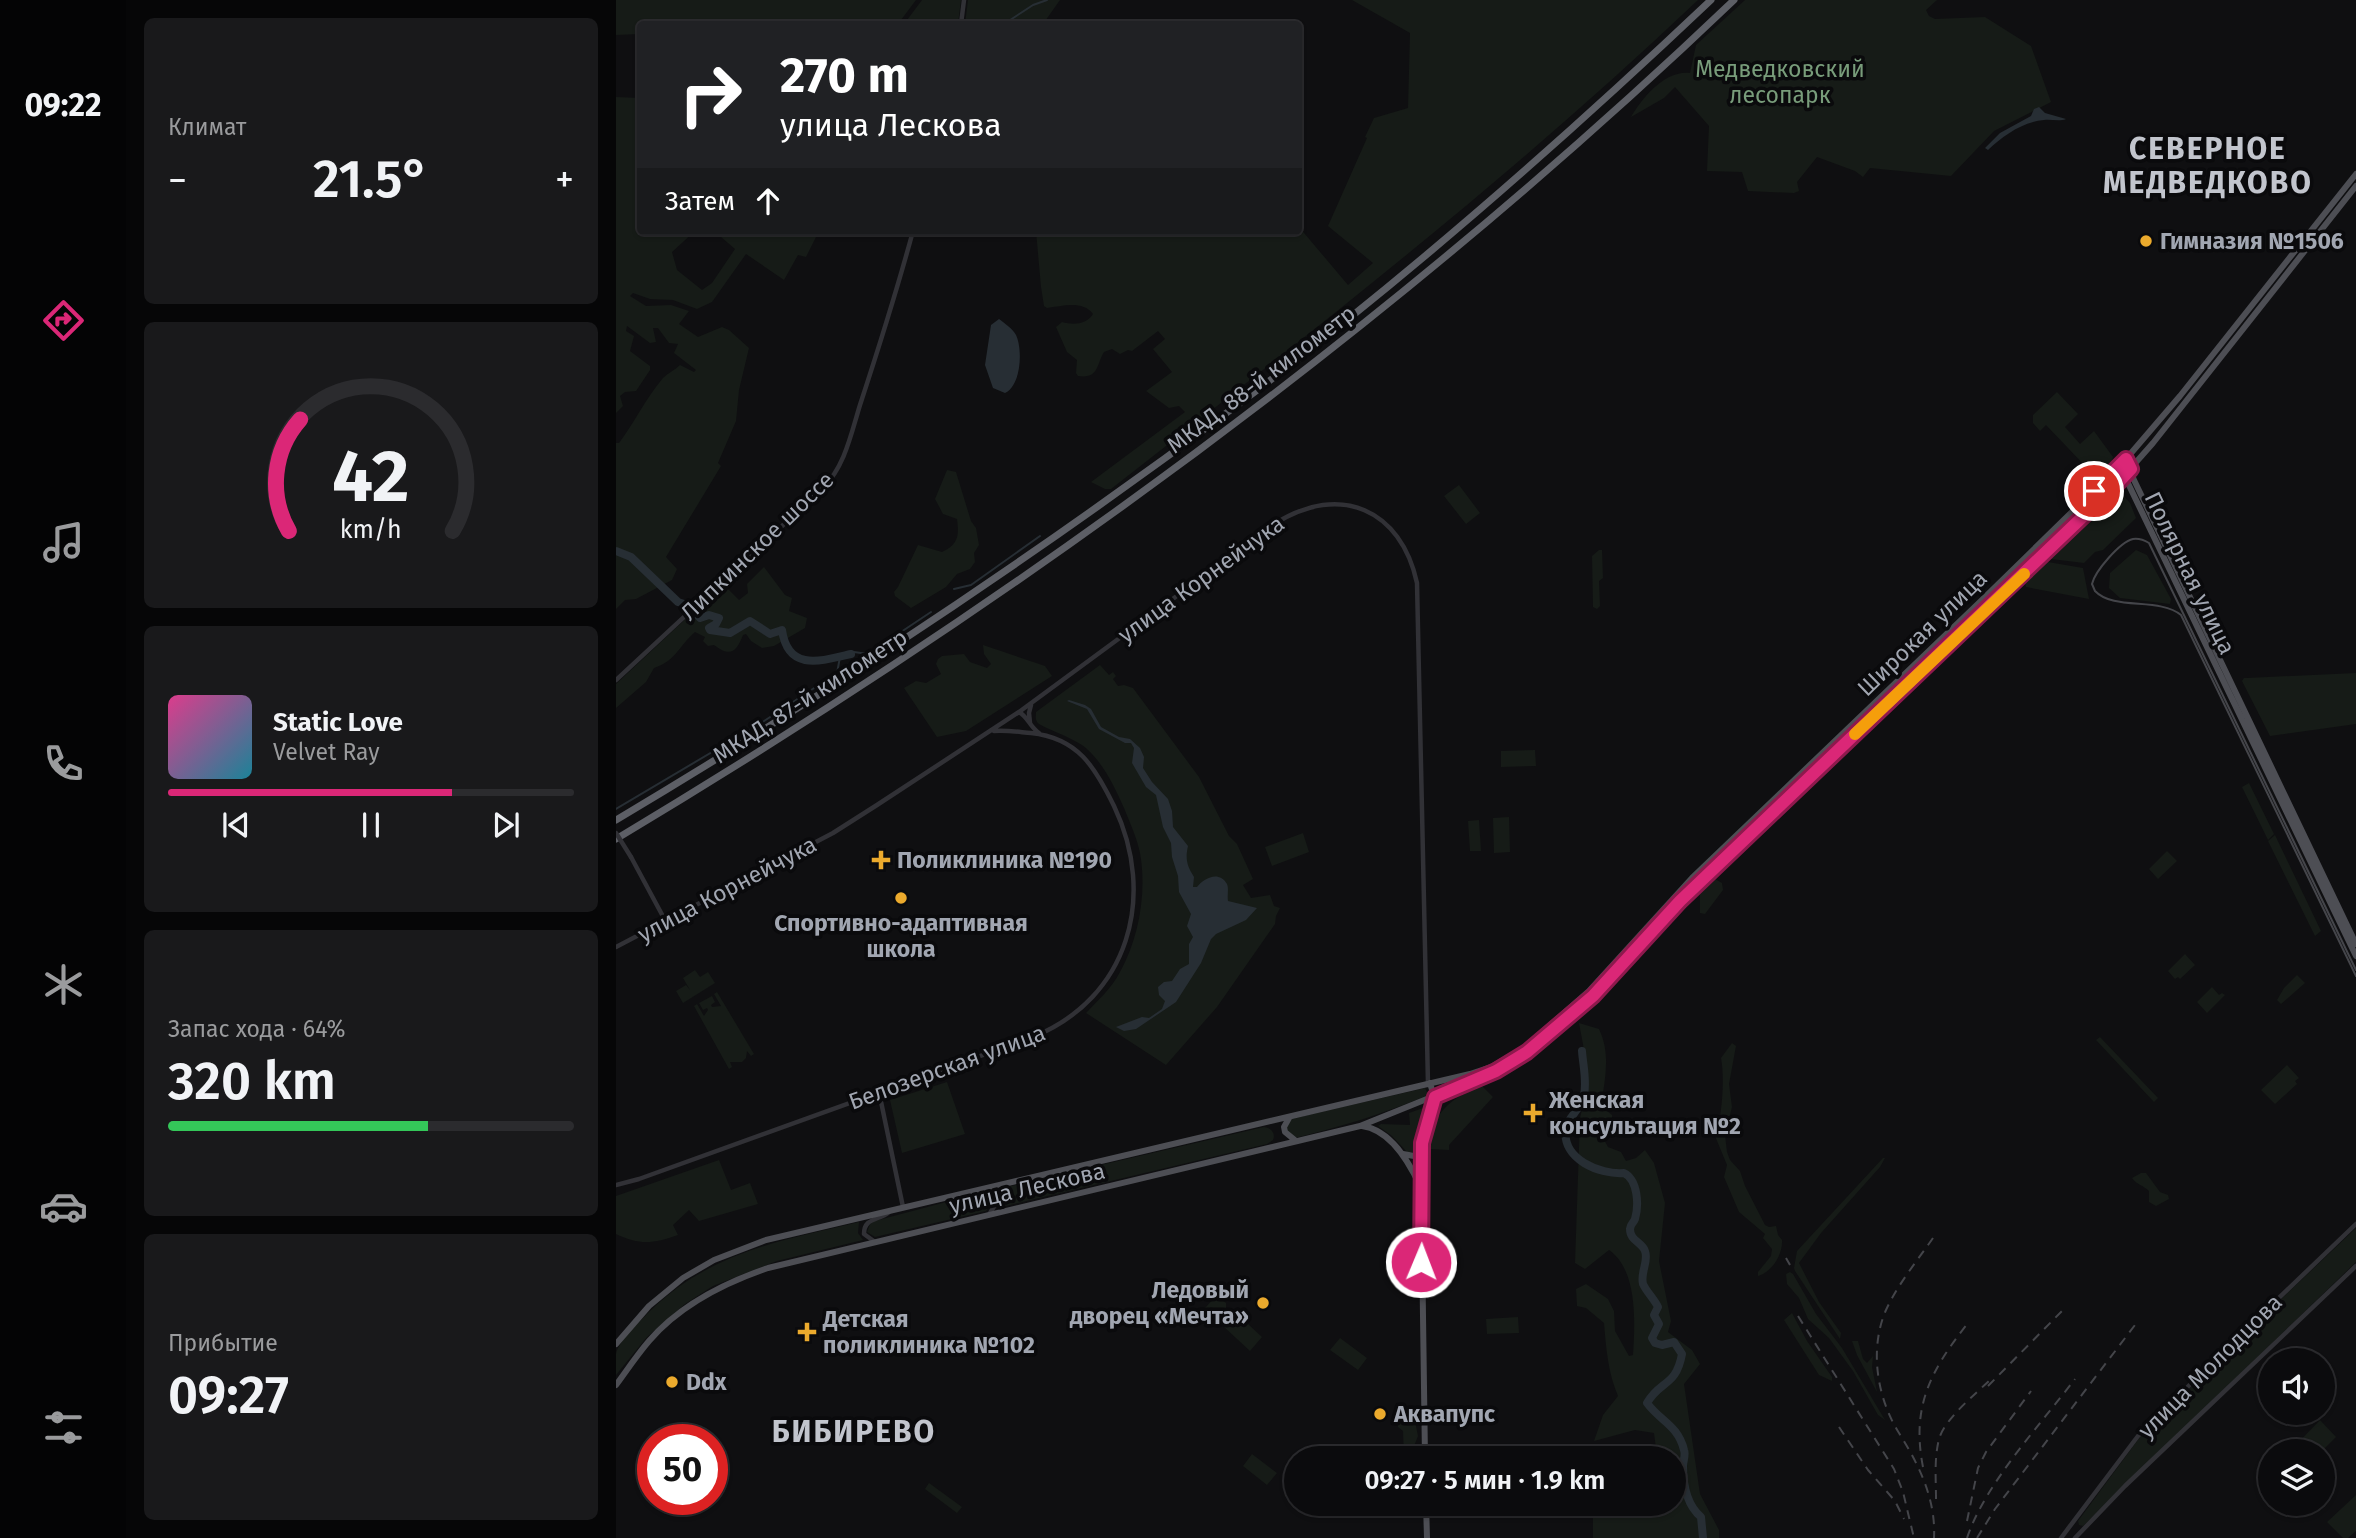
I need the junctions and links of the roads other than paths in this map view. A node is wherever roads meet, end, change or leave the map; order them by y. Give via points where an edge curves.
1 (964, 0) edge
2 (1711, 0) edge
3 (1734, 0) edge
4 (961, 21) edge
5 (2356, 174) edge
6 (2356, 186) edge
7 (912, 235) edge
8 (2126, 459) junction
9 (2131, 469) junction
10 (2124, 476) junction
11 (1012, 568) joint
12 (1020, 579) joint
13 (616, 680) edge
14 (1031, 704) junction
15 (1019, 712) junction
16 (1010, 719) junction
17 (1033, 728) junction
18 (1012, 730) junction
19 (992, 731) junction
20 (1040, 733) junction
21 (1824, 751) junction
22 (1832, 757) junction
23 (616, 820) edge
24 (616, 832) edge
25 (1736, 835) junction
26 (616, 839) edge
27 (1741, 842) junction
28 (666, 922) junction
29 (2356, 944) edge
30 (616, 947) edge
31 (2356, 957) edge
32 (1470, 1074) joint
33 (1479, 1080) joint
34 (1428, 1082) junction
35 (879, 1092) junction
36 (1435, 1097) junction
37 (1289, 1118) junction
38 (1360, 1126) junction
39 (1297, 1142) junction
40 (1422, 1150) junction
41 (1403, 1154) junction
42 (616, 1185) edge
43 (1421, 1188) junction
44 (981, 1189) junction
45 (903, 1207) junction
46 (893, 1209) junction
47 (990, 1214) junction
48 (2356, 1224) edge
49 (876, 1242) junction
50 (2356, 1266) edge
51 (616, 1344) edge
52 (616, 1385) edge
53 (1425, 1446) edge
54 (1426, 1516) edge
55 (2076, 1517) junction
56 (2086, 1527) junction
57 (2066, 1530) junction
58 (1427, 1538) edge
59 (2060, 1538) edge
60 (2076, 1538) edge

1 - 4 street
2 - 11 highway, МКАД, 88-й километр via 1506,188 1242,402
3 - 12 highway, МКАД, 88-й километр via 1517,198 1387,306 1252,411
5 - 8 main road, Широкая улица
6 - 9 main road, Широкая улица
7 - 13 street, Липкинское шоссе via 836,471
8 - 9 main road, Полярная улица
8 - 10 main road, Полярная улица
8 - 21 main road, Широкая улица
9 - 10 main road, Широкая улица
9 - 29 main road, Полярная улица
10 - 22 main road, Широкая улица
10 - 31 main road, Полярная улица
11 - 23 highway, МКАД, 87-й километр via 804,706
12 - 26 highway, МКАД, 87-й километр via 824,712
14 - 15 street, улица Корнейчука
14 - 17 street
14 - 34 street, улица Корнейчука via 1293,512 1335,504 1366,511 1390,527 1405,545 1417,583
15 - 16 street, улица Корнейчука
15 - 17 street, Белозерская улица
16 - 18 street
16 - 19 street, улица Корнейчука
17 - 20 street, Белозерская улица
18 - 19 street, Белозерская улица
18 - 20 street, Белозерская улица
19 - 28 street, улица Корнейчука via 833,833
20 - 35 street, Белозерская улица via 1067,744 1089,763 1129,841 1134,897 1129,930 1116,963 1099,988 1059,1025
21 - 22 main road via 1833,751
21 - 25 main road, Широкая улица
22 - 27 main road, Широкая улица
24 - 28 street, bridge
25 - 27 main road
25 - 32 main road, Широкая улица via 1589,991 1524,1048
27 - 33 main road, Широкая улица via 1593,996 1527,1052
28 - 30 street, улица Корнейчука
32 - 34 main road, улица Лескова
33 - 36 main road, улица Лескова
34 - 36 main road
34 - 37 main road, улица Лескова
35 - 42 street, Белозерская улица
35 - 45 street
36 - 38 main road, улица Лескова
36 - 40 main road
37 - 39 main road via 1285,1132
37 - 44 main road, улица Лескова
38 - 39 main road, улица Лескова
38 - 41 main road via 1372,1127
39 - 47 main road, улица Лескова
40 - 41 main road via 1411,1157
40 - 43 main road
41 - 43 main road
43 - 53 main road
44 - 45 main road, улица Лескова
44 - 47 street via 995,1197
45 - 46 main road, улица Лескова
46 - 49 street via 864,1226 864,1234
46 - 51 main road, улица Лескова via 766,1240 714,1260 655,1301
47 - 49 main road, улица Лескова
48 - 55 street, улица Молодцова via 2138,1436
49 - 52 main road, улица Лескова via 768,1268 715,1289 659,1331
50 - 56 street, улица Молодцова
54 - 58 main road
55 - 56 street via 2077,1526
55 - 57 street, улица Молодцова
56 - 60 street, улица Молодцова
57 - 59 street, улица Молодцова
57 - 60 street, улица Молодцова via 2074,1529

